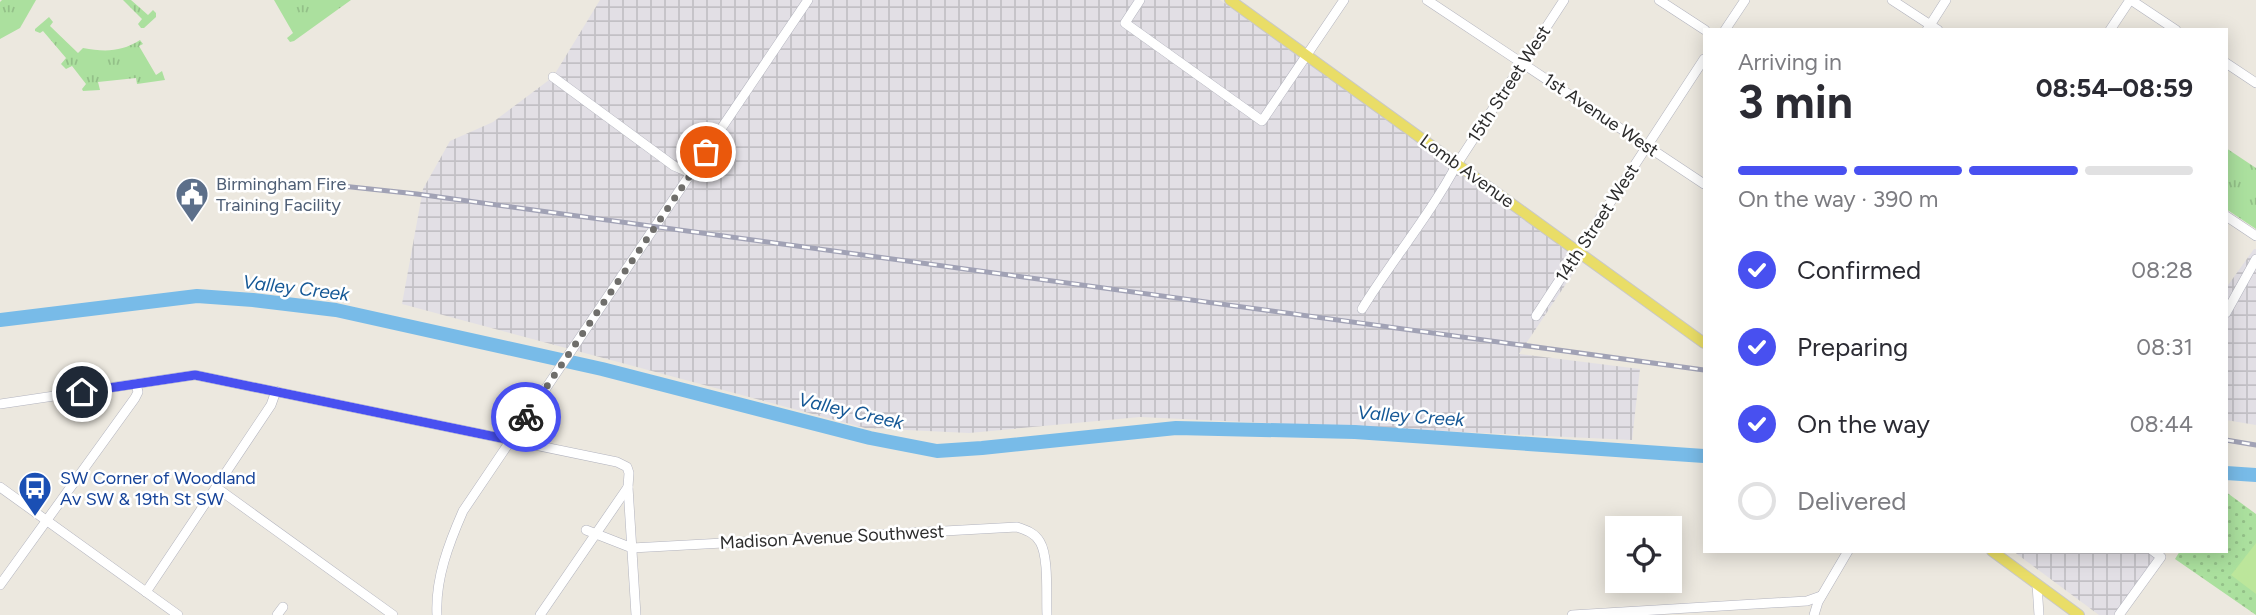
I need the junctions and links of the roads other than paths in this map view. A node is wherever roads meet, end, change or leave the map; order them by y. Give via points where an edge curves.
1 (808, 0) edge
2 (1140, 0) edge
3 (1230, 0) edge
4 (1344, 0) edge
5 (1427, 0) edge
6 (1564, 0) edge
7 (1659, 0) edge
8 (1745, 0) edge
9 (1892, 0) edge
10 (1946, 0) edge
11 (2130, 0) edge
12 (1726, 28) edge
13 (1932, 28) edge
14 (2111, 28) edge
15 (2173, 28) edge
16 (1703, 29) edge
17 (1307, 56) junction
18 (1703, 62) edge
19 (1522, 63) junction
20 (2228, 64) edge
21 (552, 77) dead end
22 (2256, 83) edge
23 (1647, 146) junction
24 (1457, 164) junction
25 (691, 173) junction
26 (1703, 183) edge
27 (2228, 217) edge
28 (2256, 236) edge
29 (1578, 252) junction
30 (2256, 259) edge
31 (1362, 309) dead end
32 (2228, 309) edge
33 (1536, 316) dead end
34 (1703, 342) edge
35 (136, 384) junction
36 (276, 391) junction
37 (0, 404) edge
38 (511, 440) junction
39 (0, 487) edge
40 (628, 487) junction
41 (217, 488) junction
42 (47, 520) junction
43 (586, 530) dead end
44 (596, 535) junction
45 (632, 548) junction
46 (1847, 553) edge
47 (1995, 553) edge
48 (2157, 554) edge
49 (2037, 584) junction
50 (0, 585) edge
51 (146, 592) junction
52 (1821, 596) junction
53 (178, 615) edge
54 (393, 615) edge
55 (437, 615) edge
56 (540, 615) edge
57 (636, 615) edge
58 (1047, 615) edge
59 (1572, 615) edge
60 (1814, 615) edge
61 (2039, 615) edge
62 (2080, 615) edge
63 (2119, 615) edge

1 - 25 street
2 - 17 street via 1125,23 1262,121
3 - 17 main road, Lomb Avenue
4 - 17 street
5 - 19 street, 1st Avenue West
6 - 19 street, 15th Street West
7 - 16 street
8 - 12 street
9 - 13 street
10 - 13 street
11 - 14 street
11 - 15 street
17 - 24 main road, Lomb Avenue
18 - 23 street, 14th Street West
19 - 23 street, 1st Avenue West
19 - 24 street, 15th Street West
20 - 22 street
21 - 25 street via 674,166
23 - 26 street, 1st Avenue West
23 - 29 street, 14th Street West
24 - 29 main road, Lomb Avenue
24 - 31 street, 15th Street West
25 - 38 street
27 - 28 street
29 - 33 street, 14th Street West
29 - 34 main road, Lomb Avenue
30 - 32 street
35 - 36 street via 195,375
35 - 37 street
35 - 42 street via 135,398
36 - 38 street
36 - 41 street
38 - 40 street via 617,463 628,470
38 - 55 street via 463,511 448,546
39 - 42 street
40 - 44 street
40 - 45 street
41 - 51 street
41 - 54 street
42 - 50 street
42 - 51 street
43 - 44 street
44 - 45 street
44 - 56 street
45 - 57 street
45 - 58 street, Madison Avenue Southwest via 1017,527 1041,542
46 - 52 street
47 - 49 main road
48 - 63 street
49 - 61 street
49 - 62 main road
51 - 53 street
52 - 59 street via 1807,601
52 - 60 street

